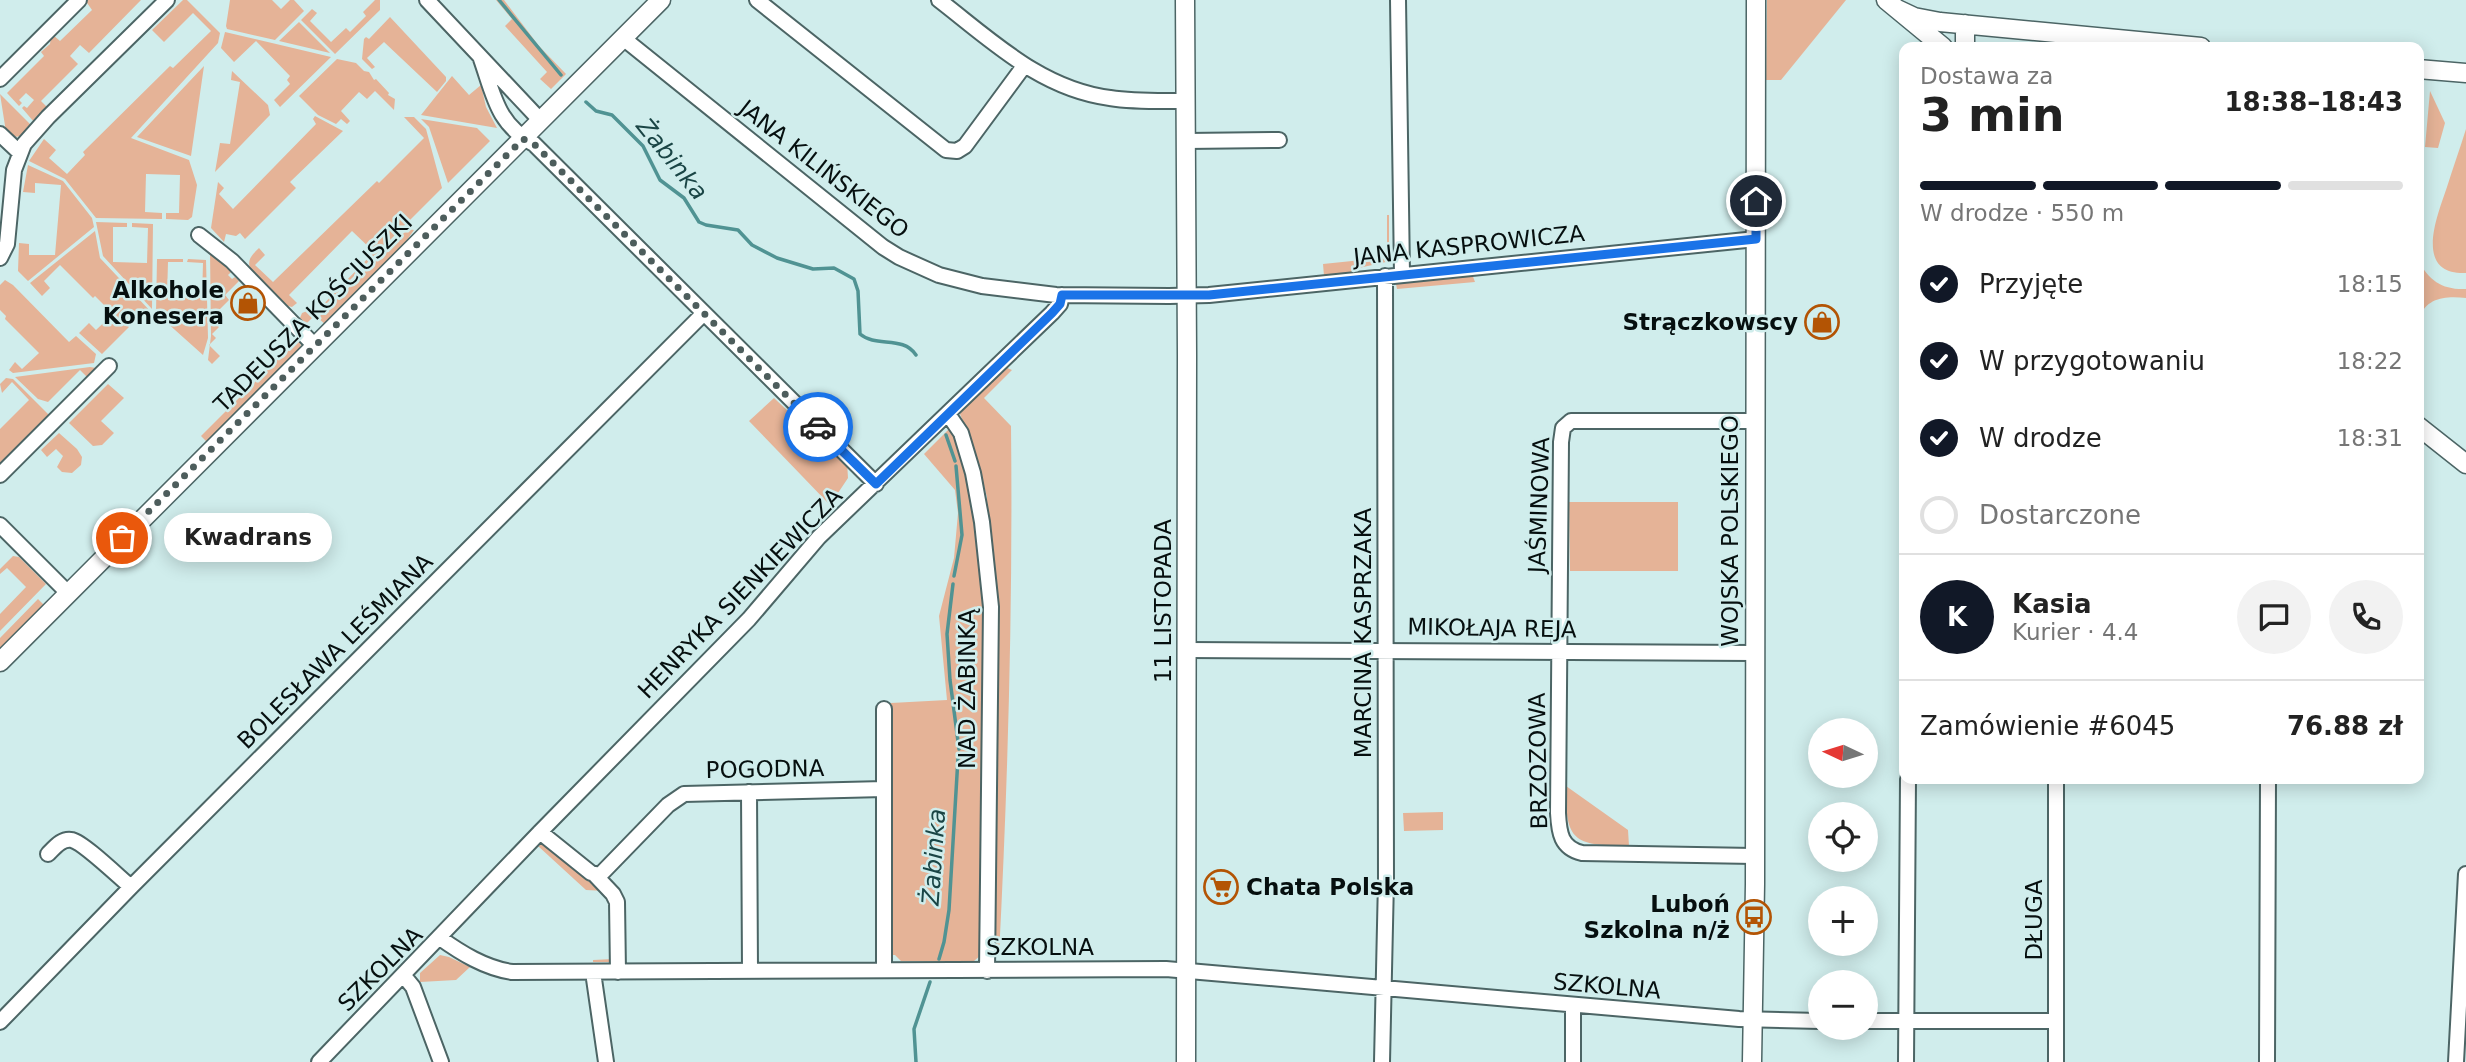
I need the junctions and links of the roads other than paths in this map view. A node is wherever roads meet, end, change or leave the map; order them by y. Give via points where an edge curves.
1 (79, 0) edge
2 (167, 0) edge
3 (427, 0) edge
4 (661, 0) edge
5 (757, 0) edge
6 (939, 0) edge
7 (1185, 0) edge
8 (1398, 0) edge
9 (1756, 0) edge
10 (1891, 4) edge
11 (1965, 24) junction
12 (623, 38) junction
13 (1937, 42) edge
14 (1965, 42) edge
15 (2150, 42) edge
16 (481, 59) junction
17 (1024, 66) junction
18 (2424, 70) edge
19 (2466, 73) edge
20 (0, 79) edge
21 (1186, 101) junction
22 (541, 121) junction
23 (0, 134) edge
24 (523, 139) junction
25 (1279, 140) dead end
26 (1186, 141) junction
27 (20, 153) junction
28 (199, 235) dead end
29 (1756, 239) junction
30 (0, 258) edge
31 (1402, 274) junction
32 (1385, 276) junction
33 (1062, 295) junction
34 (1186, 296) junction
35 (704, 313) junction
36 (315, 346) junction
37 (109, 366) dead end
38 (948, 414) junction
39 (1747, 421) junction
40 (2424, 431) edge
41 (2466, 464) edge
42 (0, 475) edge
43 (876, 484) junction
44 (0, 525) edge
45 (68, 593) junction
46 (1187, 650) junction
47 (1385, 650) junction
48 (1560, 652) junction
49 (1754, 653) junction
50 (0, 662) edge
51 (884, 709) dead end
52 (1908, 784) edge
53 (2056, 784) edge
54 (2268, 784) edge
55 (884, 789) junction
56 (749, 792) junction
57 (540, 832) junction
58 (48, 854) dead end
59 (1754, 856) junction
60 (2466, 874) edge
61 (596, 875) junction
62 (131, 887) junction
63 (440, 937) junction
64 (884, 970) junction
65 (750, 971) junction
66 (987, 971) junction
67 (593, 972) junction
68 (618, 972) junction
69 (1186, 972) junction
70 (404, 976) junction
71 (1384, 990) junction
72 (1573, 1006) junction
73 (1752, 1020) junction
74 (1808, 1021) edge
75 (1878, 1021) edge
76 (2056, 1021) junction
77 (0, 1022) edge
78 (1906, 1022) junction
79 (320, 1062) edge
80 (441, 1062) edge
81 (606, 1062) edge
82 (1185, 1062) edge
83 (1382, 1062) edge
84 (1573, 1062) edge
85 (1752, 1062) edge
86 (1906, 1062) edge
87 (2056, 1062) edge
88 (2267, 1062) edge
89 (2456, 1062) edge

1 - 20 street
2 - 27 street via 38,128
3 - 16 street
4 - 12 street, TADEUSZA KOŚCIUSZKI
5 - 17 street via 946,150 965,146
6 - 17 street
7 - 21 street, 11 LISTOPADA
8 - 31 street
9 - 29 street, WOJSKA POLSKIEGO
10 - 11 street via 1922,19
10 - 13 street
11 - 14 street
11 - 15 street
12 - 22 street, TADEUSZA KOŚCIUSZKI
12 - 33 street, JANA KILIŃSKIEGO via 900,257 967,283
16 - 22 street
16 - 24 street, HENRYKA SIENKIEWICZA via 501,116
17 - 21 street via 1058,85 1096,96
18 - 19 street
21 - 26 street, 11 LISTOPADA
22 - 24 street, TADEUSZA KOŚCIUSZKI
23 - 27 street
24 - 35 street, HENRYKA SIENKIEWICZA via 534,144
24 - 36 street, TADEUSZA KOŚCIUSZKI
25 - 26 street
26 - 34 street, 11 LISTOPADA
27 - 30 street via 7,244
28 - 36 street via 232,261
29 - 31 street, JANA KASPROWICZA
29 - 39 street, WOJSKA POLSKIEGO
31 - 32 street, JANA KASPROWICZA
32 - 34 street, JANA KASPROWICZA
32 - 47 street, MARCINA KASPRZAKA
33 - 34 street, JANA KILIŃSKIEGO
33 - 38 street via 1052,313
34 - 46 street, 11 LISTOPADA
35 - 43 street, HENRYKA SIENKIEWICZA
35 - 62 street, BOLESŁAWA LEŚMIANA
36 - 45 street, TADEUSZA KOŚCIUSZKI
37 - 42 street
38 - 43 street
38 - 66 street, NAD ŻABINKĄ via 961,433 975,481 991,607
39 - 48 street, JAŚMINOWA via 1571,421 1563,428
39 - 49 street, WOJSKA POLSKIEGO
40 - 41 street
43 - 57 street, HENRYKA SIENKIEWICZA via 819,537 750,619
44 - 45 street
45 - 50 street, TADEUSZA KOŚCIUSZKI
46 - 47 street, MIKOŁAJA REJA
46 - 69 street, 11 LISTOPADA
47 - 48 street, MIKOŁAJA REJA
47 - 71 street, MARCINA KASPRZAKA
48 - 49 street, MIKOŁAJA REJA
48 - 59 street, BRZOZOWA via 1558,821 1563,842 1582,853
49 - 59 street, WOJSKA POLSKIEGO
51 - 55 street
52 - 78 street
53 - 76 street, DŁUGA
54 - 88 street
55 - 56 street, POGODNA
55 - 64 street
56 - 61 street, POGODNA via 688,793 675,798 609,868
56 - 65 street
57 - 61 street
57 - 63 street, HENRYKA SIENKIEWICZA
58 - 62 street via 61,842 73,840
59 - 73 street, WOJSKA POLSKIEGO
60 - 89 street
61 - 68 street via 617,902
62 - 77 street, BOLESŁAWA LEŚMIANA
63 - 67 street, SZKOLNA via 471,958 504,970
63 - 70 street, SZKOLNA
64 - 65 street, SZKOLNA
64 - 66 street, SZKOLNA
65 - 68 street, SZKOLNA
66 - 69 street, SZKOLNA
67 - 68 street, SZKOLNA
67 - 81 street
69 - 71 street, SZKOLNA
69 - 82 street, 11 LISTOPADA
70 - 79 street, SZKOLNA
70 - 80 street via 413,987
71 - 72 street, SZKOLNA
71 - 83 street, MARCINA KASPRZAKA
72 - 73 street, SZKOLNA
72 - 84 street
73 - 74 street, SZKOLNA
73 - 85 street, WOJSKA POLSKIEGO
75 - 78 street
76 - 78 street
76 - 87 street, DŁUGA
78 - 86 street

